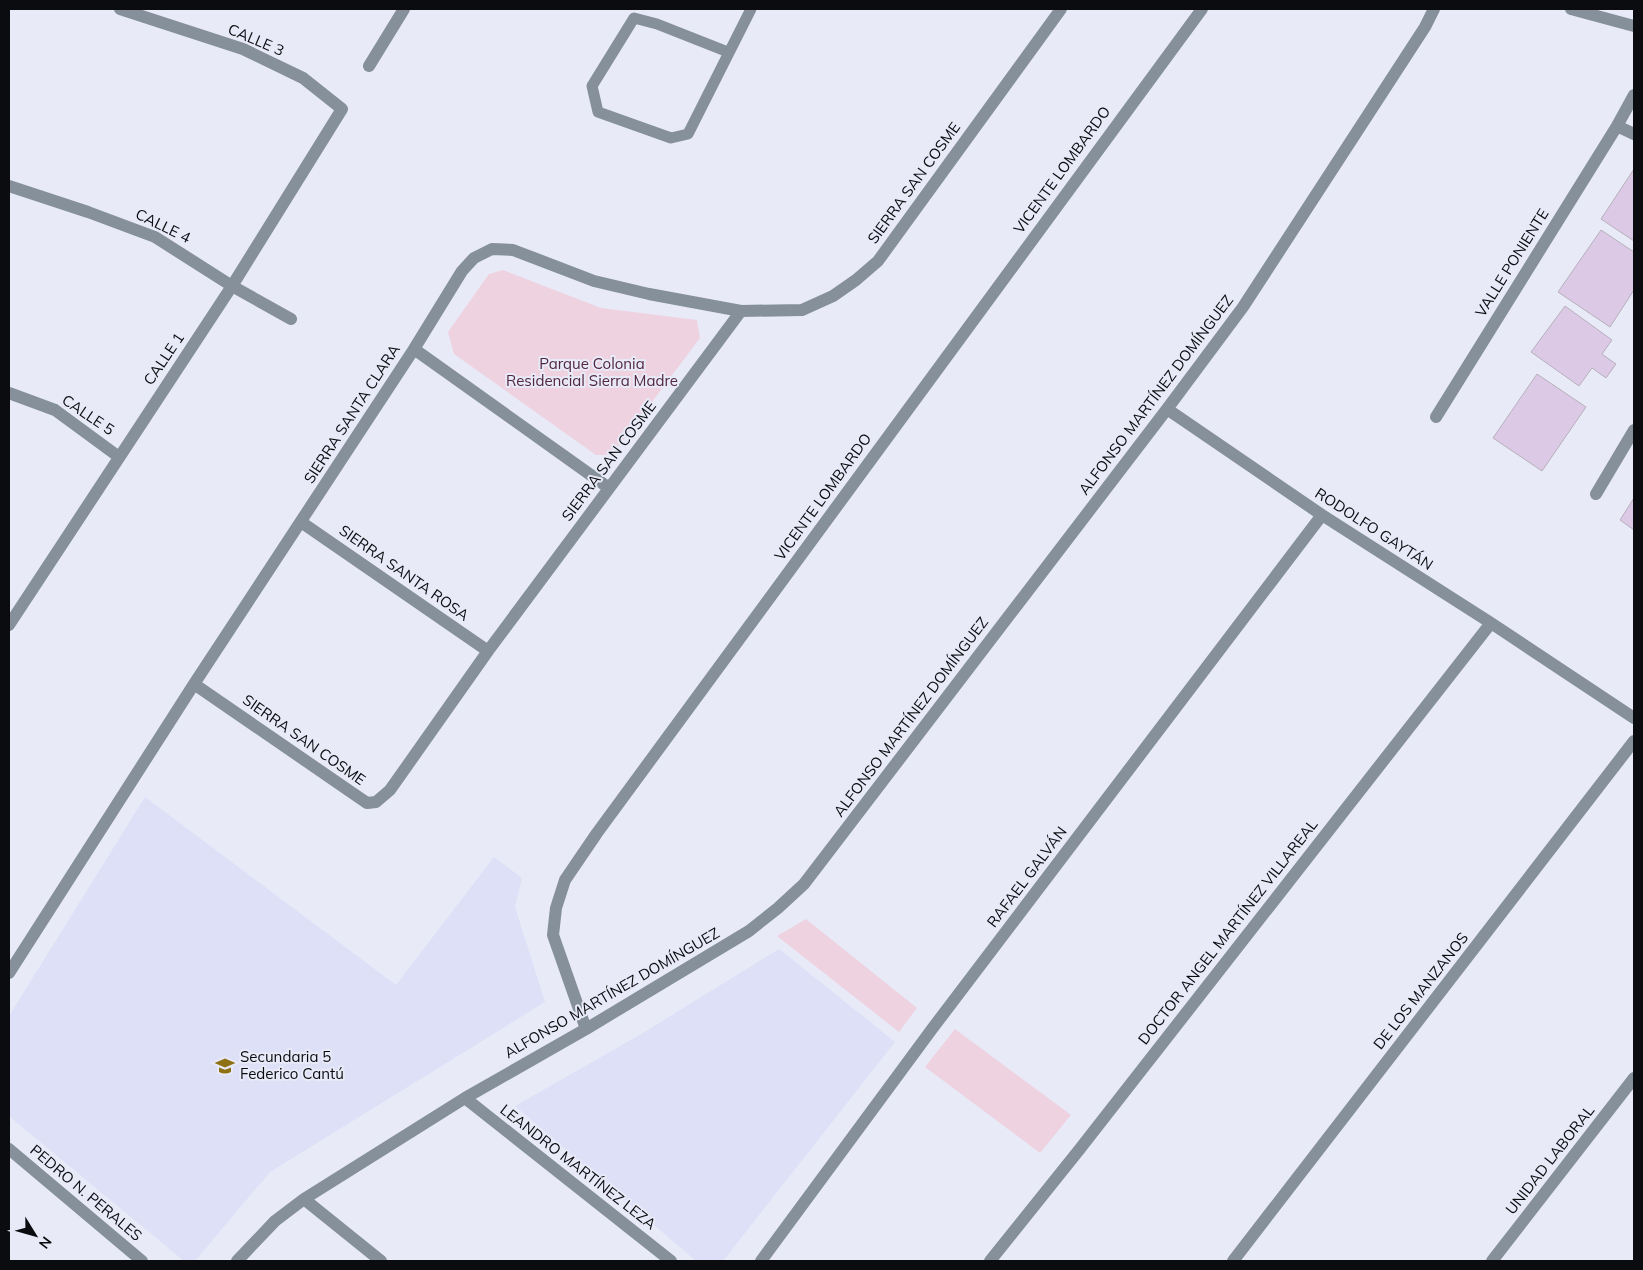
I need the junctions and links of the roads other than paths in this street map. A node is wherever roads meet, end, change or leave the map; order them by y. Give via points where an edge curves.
1 (120, 9) edge
2 (404, 9) edge
3 (751, 9) edge
4 (1061, 9) edge
5 (1202, 9) edge
6 (1434, 9) edge
7 (1571, 9) edge
8 (1634, 26) edge
9 (728, 52) junction
10 (369, 66) dead end
11 (1634, 94) edge
12 (342, 109) joint
13 (1617, 126) junction
14 (1634, 134) edge
15 (9, 186) edge
16 (232, 286) junction
17 (741, 311) junction
18 (291, 320) dead end
19 (414, 349) junction
20 (9, 393) edge
21 (1167, 409) junction
22 (1436, 417) dead end
23 (1634, 430) edge
24 (119, 457) junction
25 (609, 488) junction
26 (1596, 494) dead end
27 (1322, 515) junction
28 (301, 522) junction
29 (1491, 623) junction
30 (9, 625) edge
31 (488, 651) junction
32 (194, 684) junction
33 (1634, 718) edge
34 (1634, 741) edge
35 (9, 973) edge
36 (586, 1029) junction
37 (1634, 1078) edge
38 (465, 1098) junction
39 (9, 1150) edge
40 (304, 1199) junction
41 (142, 1261) edge
42 (236, 1261) edge
43 (381, 1261) edge
44 (671, 1261) edge
45 (761, 1261) edge
46 (990, 1261) edge
47 (1233, 1261) edge
48 (1492, 1261) edge

1 - 12 street, CALLE 3 via 243,49 303,78
2 - 10 street
3 - 9 lane
4 - 17 street, SIERRA SAN COSME via 878,261 832,296 802,310
5 - 36 street, VICENTE LOMBARDO via 565,880 556,908 553,934
6 - 21 street, ALFONSO MARTÍNEZ DOMÍNGUEZ via 1243,307
7 - 8 street
9 - 9 lane via 688,134 671,138 598,112 592,86 634,18
11 - 13 street, VALLE PONIENTE
12 - 16 street, CALLE 1
13 - 14 street
13 - 22 street, VALLE PONIENTE
15 - 16 street, CALLE 4 via 155,237
16 - 18 street, CALLE 4
16 - 24 street, CALLE 1
17 - 19 street, SIERRA SANTA CLARA via 594,281 512,250 492,249 474,258 462,272
17 - 25 street, SIERRA SAN COSME
19 - 25 street
19 - 28 street, SIERRA SANTA CLARA
20 - 24 street, CALLE 5 via 55,410
21 - 27 street, RODOLFO GAYTÁN
21 - 36 street, ALFONSO MARTÍNEZ DOMÍNGUEZ via 804,884 749,931
23 - 26 street
24 - 30 street, CALLE 1
25 - 31 street, SIERRA SAN COSME
27 - 29 street, RODOLFO GAYTÁN
27 - 45 street, RAFAEL GALVÁN via 932,1029
28 - 31 street, SIERRA SANTA ROSA
28 - 32 street, SIERRA SANTA CLARA
29 - 33 street, RODOLFO GAYTÁN
29 - 46 street, DOCTOR ANGEL MARTÍNEZ VILLAREAL
31 - 32 street, SIERRA SAN COSME via 390,790 376,802 366,803
32 - 35 street, SIERRA SANTA CLARA
34 - 47 street, DE LOS MANZANOS
36 - 38 street, ALFONSO MARTÍNEZ DOMÍNGUEZ
37 - 48 street, UNIDAD LABORAL
38 - 40 street, ALFONSO MARTÍNEZ DOMÍNGUEZ
38 - 44 street, LEANDRO MARTÍNEZ LEZA
39 - 41 street, PEDRO N. PERALES
40 - 42 street, ALFONSO MARTÍNEZ DOMÍNGUEZ via 275,1221
40 - 43 street

